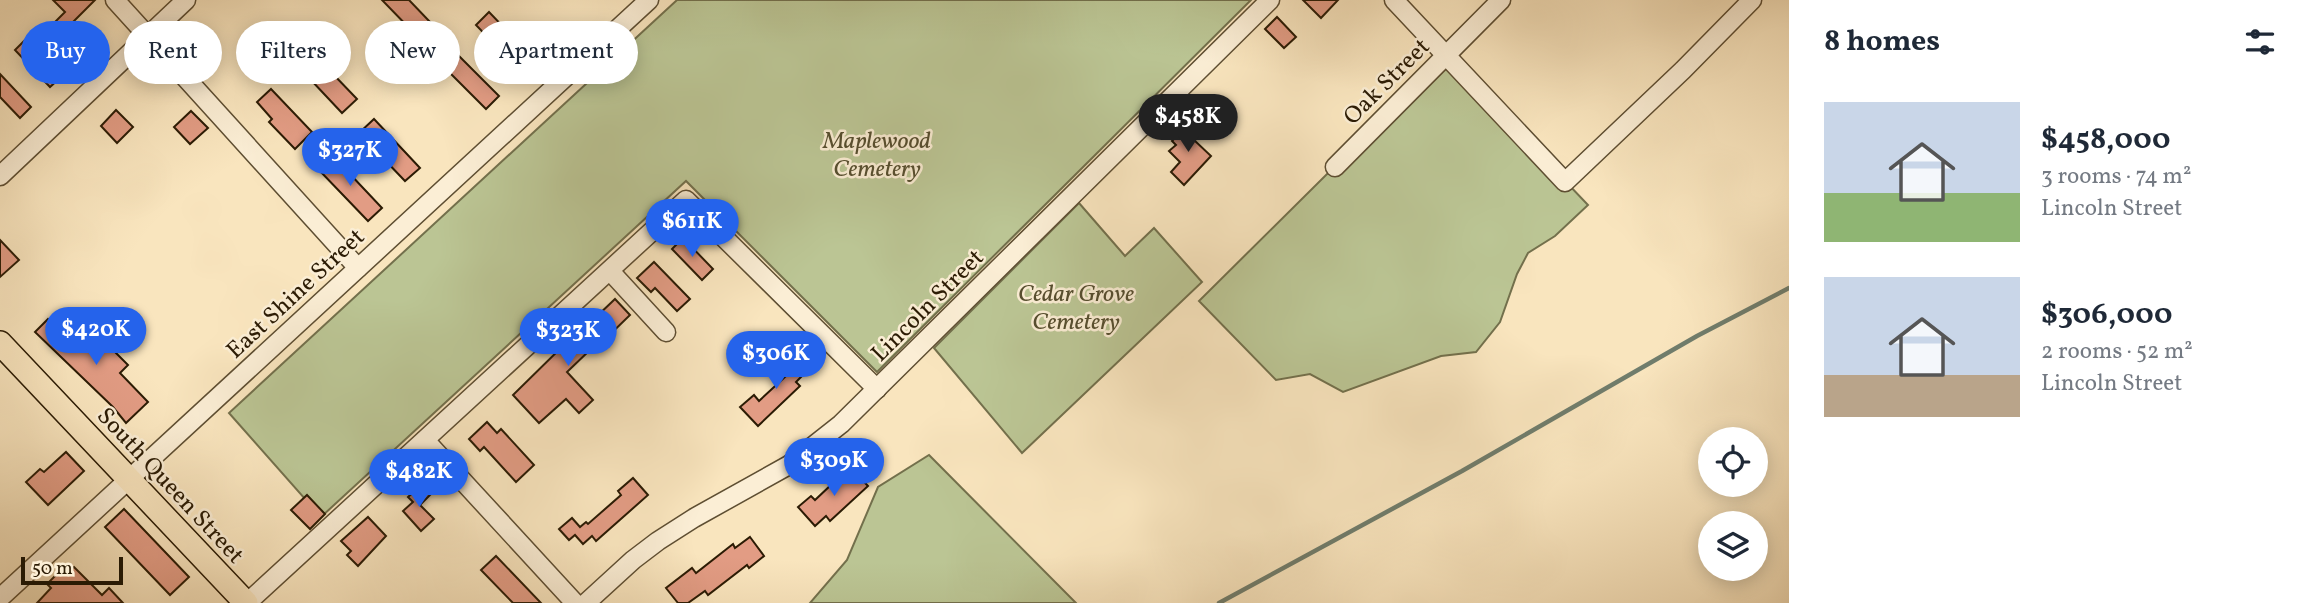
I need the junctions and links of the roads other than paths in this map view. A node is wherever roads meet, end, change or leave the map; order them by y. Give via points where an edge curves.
1 (115, 0) edge
2 (186, 0) edge
3 (649, 0) edge
4 (1270, 0) edge
5 (1394, 0) edge
6 (1501, 0) edge
7 (1752, 0) edge
8 (134, 21) edge
9 (164, 21) edge
10 (1446, 56) junction
11 (124, 59) edge
12 (191, 84) edge
13 (1335, 167) dead end
14 (0, 176) edge
15 (358, 268) junction
16 (610, 271) junction
17 (666, 332) dead end
18 (0, 343) edge
19 (877, 389) junction
20 (425, 440) junction
21 (128, 479) junction
22 (0, 598) edge
23 (246, 603) edge
24 (575, 603) edge
25 (586, 603) edge

1 - 8 street
2 - 9 street
3 - 15 street, East Shine Street
4 - 19 street, Lincoln Street
5 - 10 street
6 - 10 street, Oak Street
7 - 10 street via 1565,182
10 - 13 street, Oak Street
11 - 14 street
12 - 15 street
15 - 21 street, East Shine Street
16 - 17 street
16 - 19 street via 686,200
16 - 20 street
18 - 21 main road, South Queen Street
19 - 25 street, Lincoln Street via 789,465 658,541
20 - 23 street
20 - 24 street
21 - 22 street, East Shine Street
21 - 23 main road, South Queen Street

